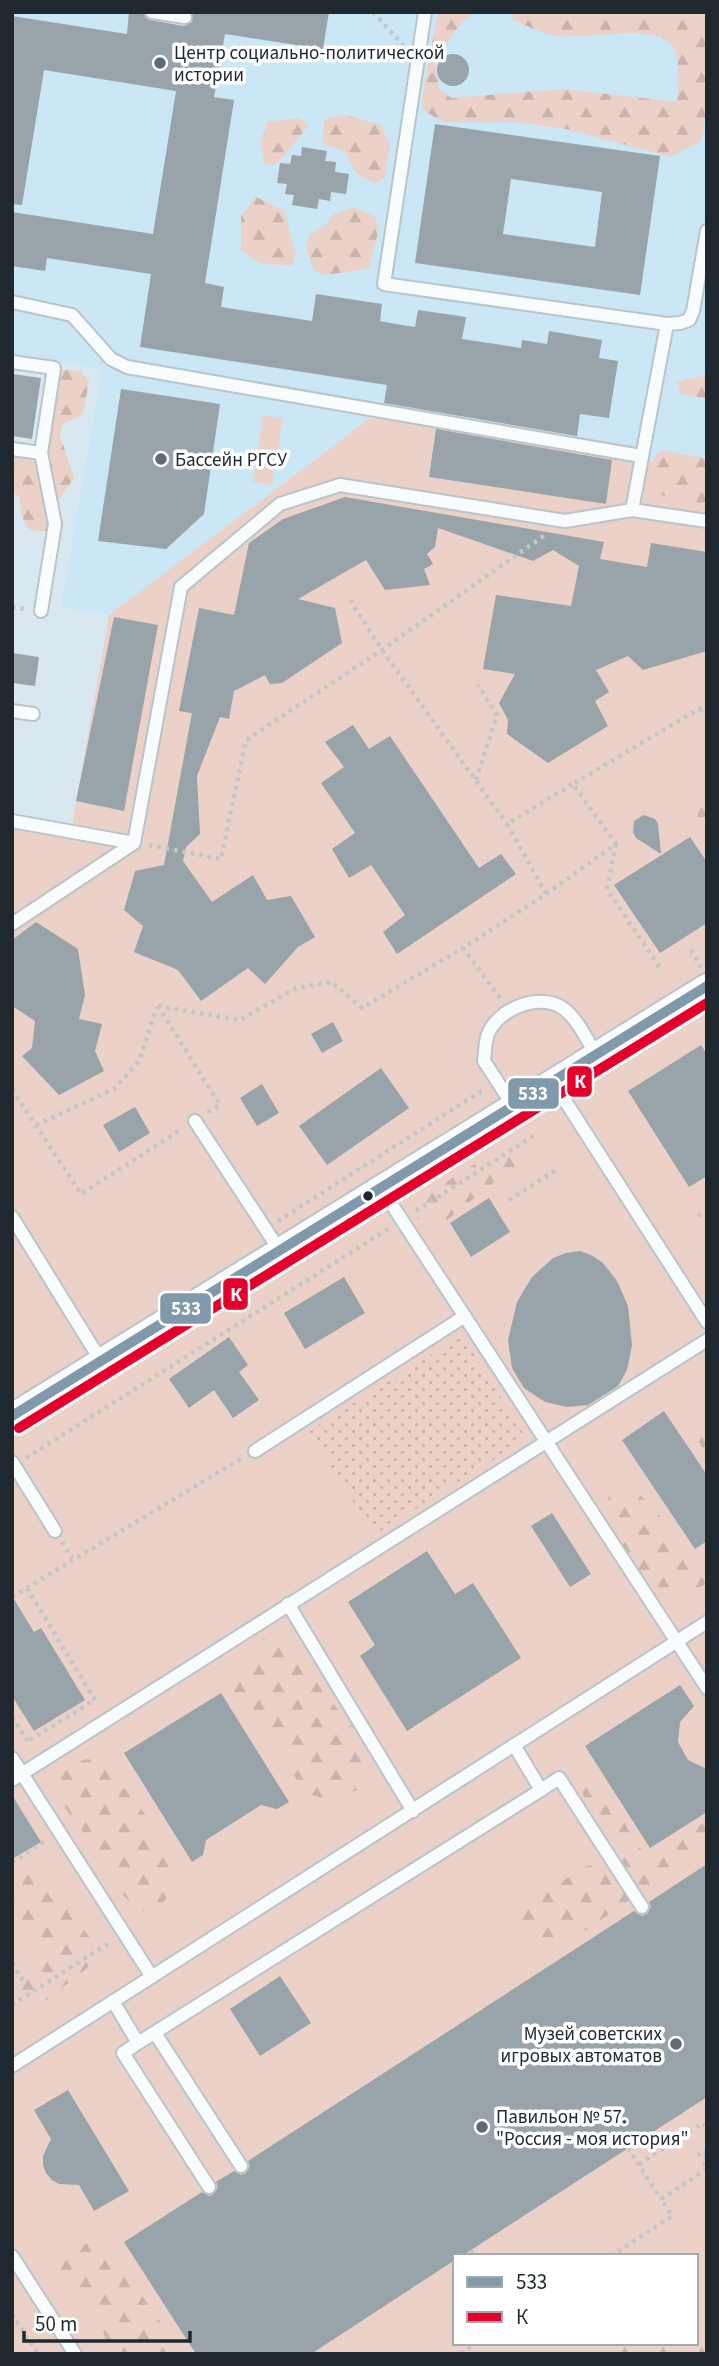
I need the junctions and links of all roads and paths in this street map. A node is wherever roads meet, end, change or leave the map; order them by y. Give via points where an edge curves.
1 (152, 12) edge
2 (373, 12) edge
3 (425, 12) edge
4 (185, 17) dead end
5 (418, 61) junction
6 (707, 217) edge
7 (706, 231) edge
8 (12, 302) edge
9 (667, 324) junction
10 (12, 362) edge
11 (12, 449) edge
12 (41, 453) junction
13 (641, 456) junction
14 (632, 510) junction
15 (565, 521) junction
16 (707, 521) edge
17 (350, 600) dead end
18 (41, 611) dead end
19 (382, 650) junction
20 (478, 685) dead end
21 (707, 705) edge
22 (700, 709) junction
23 (12, 711) edge
24 (503, 711) dead end
25 (33, 714) dead end
26 (497, 715) junction
27 (707, 718) edge
28 (475, 780) junction
29 (573, 784) junction
30 (12, 821) edge
31 (507, 824) junction
32 (134, 843) junction
33 (616, 844) junction
34 (546, 894) junction
35 (12, 924) edge
36 (463, 948) junction
37 (691, 950) dead end
38 (660, 968) dead end
39 (705, 979) edge
40 (158, 1006) junction
41 (509, 1009) junction
42 (596, 1055) junction
43 (553, 1082) junction
44 (12, 1089) edge
45 (514, 1107) junction
46 (195, 1121) junction
47 (36, 1125) junction
48 (533, 1136) dead end
49 (556, 1170) dead end
50 (381, 1188) junction
51 (509, 1200) dead end
52 (707, 1210) edge
53 (698, 1216) dead end
54 (12, 1217) edge
55 (402, 1220) junction
56 (279, 1251) junction
57 (465, 1316) junction
58 (707, 1322) edge
59 (707, 1340) edge
60 (101, 1361) junction
61 (12, 1416) edge
62 (546, 1441) junction
63 (255, 1451) joint
64 (13, 1464) edge
65 (55, 1531) dead end
66 (27, 1588) junction
67 (12, 1597) edge
68 (288, 1604) junction
69 (707, 1622) edge
70 (676, 1642) junction
71 (707, 1688) edge
72 (12, 1717) edge
73 (28, 1741) junction
74 (514, 1745) junction
75 (12, 1758) edge
76 (41, 1761) junction
77 (17, 1776) edge
78 (541, 1790) junction
79 (413, 1811) junction
80 (60, 1832) junction
81 (12, 1862) edge
82 (642, 1906) dead end
83 (124, 1933) junction
84 (12, 1966) edge
85 (152, 1977) junction
86 (29, 1993) junction
87 (113, 2001) junction
88 (12, 2004) edge
89 (155, 2033) junction
90 (138, 2043) junction
91 (12, 2066) edge
92 (707, 2129) edge
93 (628, 2148) dead end
94 (707, 2153) edge
95 (639, 2164) junction
96 (241, 2166) dead end
97 (707, 2168) edge
98 (209, 2187) dead end
99 (661, 2199) junction
100 (471, 2250) dead end
101 (473, 2254) edge
102 (614, 2254) edge
103 (12, 2256) edge
104 (12, 2314) edge
105 (37, 2354) edge
106 (75, 2354) edge

1 - 4 lane
2 - 5 path
3 - 5 lane
5 - 9 lane via 384,284
6 - 7 lane
7 - 9 lane via 691,317
8 - 13 lane via 72,315 111,359 127,367
9 - 13 lane
10 - 12 lane via 54,368
11 - 12 lane
12 - 18 lane via 55,524
13 - 14 lane
14 - 15 lane
14 - 16 lane
15 - 19 path
15 - 32 lane via 340,485 280,504 181,587
17 - 19 path
19 - 28 path
19 - 32 path via 246,740 221,859
20 - 26 path
21 - 22 path
22 - 27 path
22 - 29 path
23 - 25 lane
24 - 26 path
26 - 28 path
28 - 31 path
29 - 31 path
29 - 33 path
30 - 32 lane
31 - 34 path
32 - 35 lane
33 - 34 path
33 - 38 path via 607,889
34 - 36 path
36 - 40 path via 362,1008 332,982 296,988 240,1020
36 - 41 path
37 - 39 path
39 - 42 street
40 - 46 path via 220,1105
40 - 47 path via 139,1060 114,1089
41 - 42 lane via 539,1000 561,1007
41 - 45 lane via 488,1032 484,1061
42 - 43 street
43 - 45 street
43 - 58 lane
44 - 47 path
45 - 50 street
46 - 47 path via 81,1194
46 - 56 lane
48 - 55 path
49 - 51 path
50 - 55 lane
50 - 56 street
52 - 53 path
54 - 60 lane
55 - 57 lane
55 - 64 path
56 - 60 street
57 - 62 lane
57 - 63 lane
59 - 62 lane
60 - 61 street
62 - 68 lane
62 - 70 lane
63 - 66 path
64 - 65 lane
66 - 67 path
66 - 73 path via 95,1700
68 - 76 lane
68 - 79 lane
69 - 70 lane
70 - 71 lane
70 - 74 lane
72 - 73 path
73 - 76 path
74 - 78 lane
74 - 79 lane
75 - 77 lane
76 - 77 lane
77 - 80 lane
78 - 82 lane via 559,1778
78 - 89 lane
79 - 85 lane
80 - 81 path
80 - 83 lane
83 - 85 lane
83 - 86 path
84 - 86 path
85 - 87 lane
86 - 88 path
87 - 90 lane
87 - 91 lane
89 - 90 lane
89 - 96 lane
90 - 98 lane via 123,2053
92 - 95 path via 703,2123
93 - 95 path
94 - 97 path via 702,2160
95 - 99 path
97 - 99 path
99 - 102 path via 672,2216
100 - 101 path
103 - 106 lane
104 - 105 path

